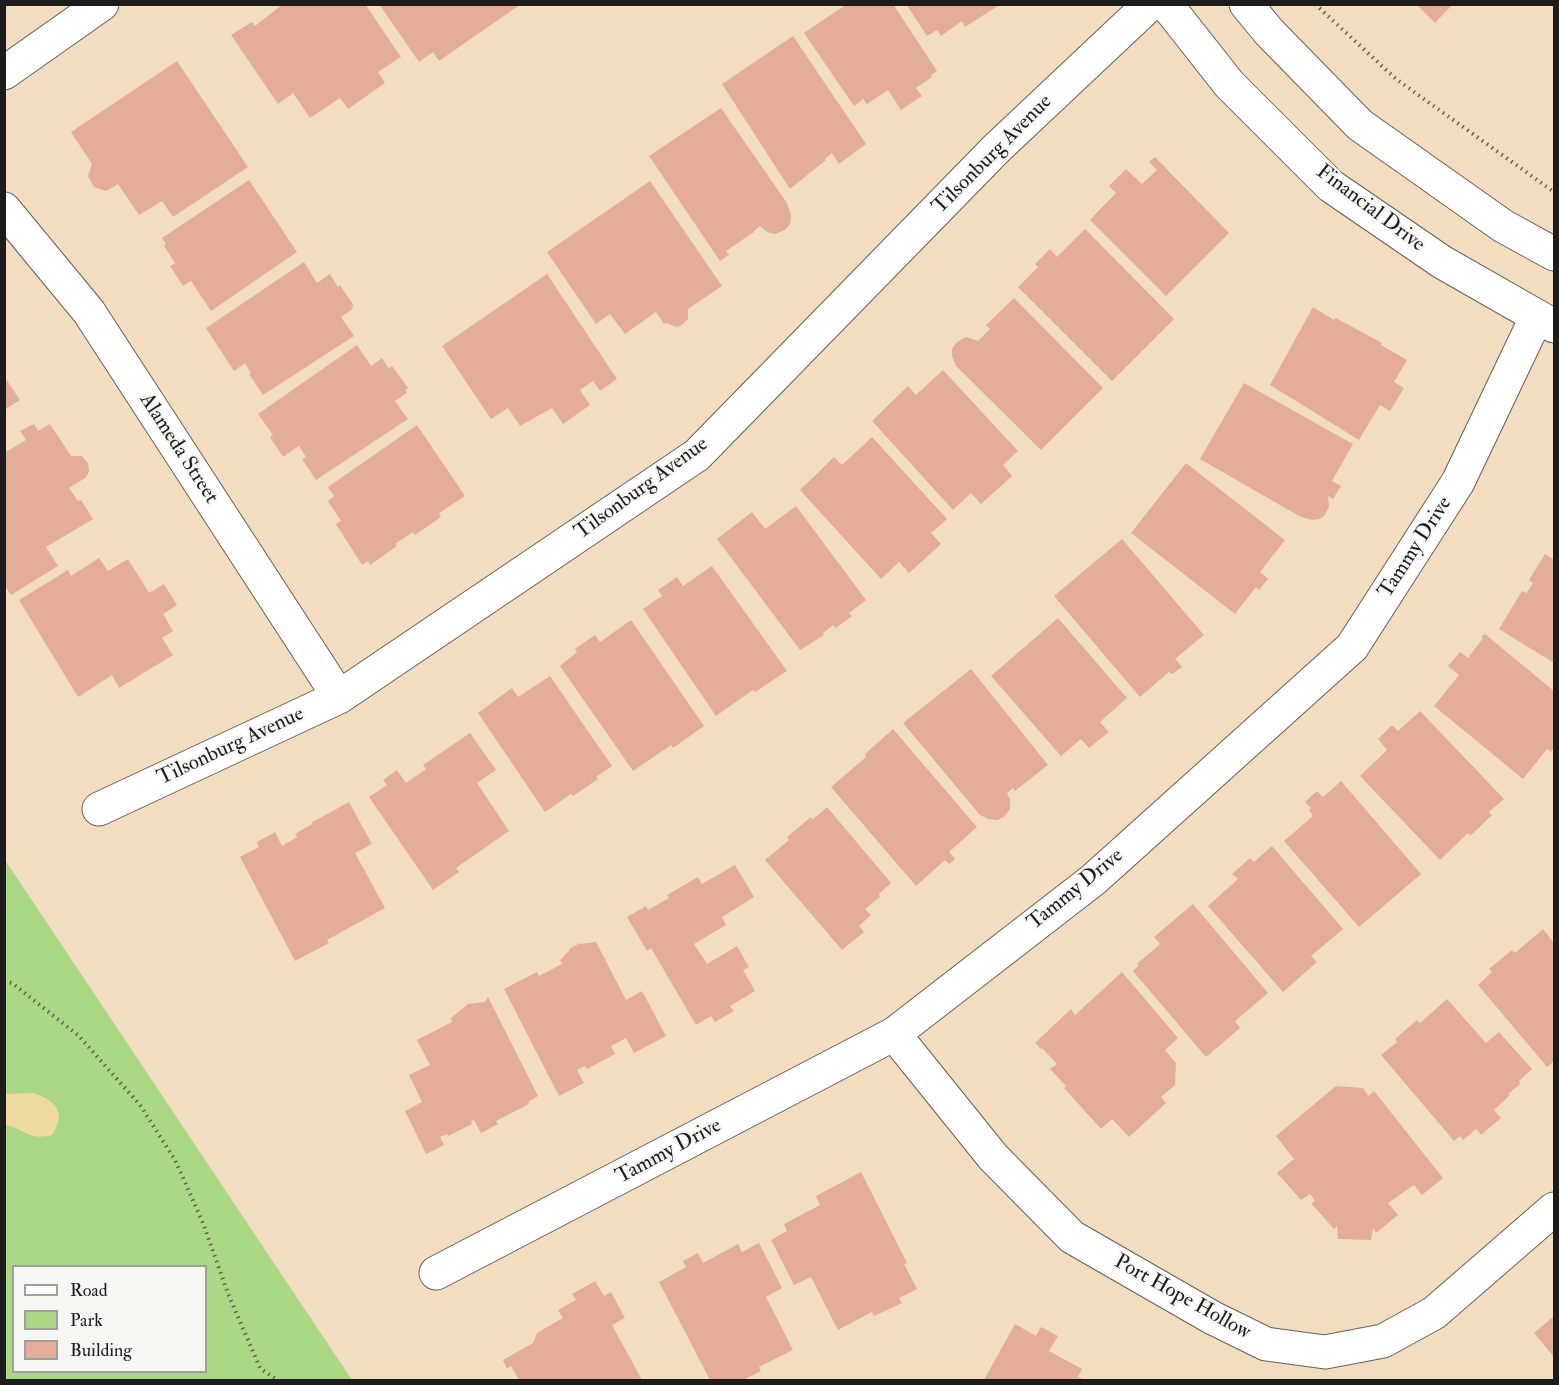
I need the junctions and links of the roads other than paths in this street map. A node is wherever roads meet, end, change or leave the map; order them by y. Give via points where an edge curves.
1 (102, 4) edge
2 (1150, 4) edge
3 (1166, 4) edge
4 (1246, 4) edge
5 (4, 73) edge
6 (4, 209) edge
7 (1554, 254) edge
8 (1546, 321) edge
9 (339, 697) junction
10 (99, 809) dead end
11 (894, 1034) junction
12 (1554, 1209) edge
13 (436, 1273) dead end

1 - 5 street
2 - 9 street, Tilsonburg Avenue via 996,149 697,455
3 - 8 street, Financial Drive via 1229,84 1331,186 1442,262
4 - 7 street via 1360,125 1503,226
6 - 9 street, Alameda Street via 89,312
8 - 11 street, Tammy Drive via 1458,482 1352,647 1093,880
9 - 10 street, Tilsonburg Avenue
11 - 12 street, Port Hope Hollow via 993,1156 1072,1237 1266,1344 1325,1352 1383,1341 1434,1313
11 - 13 street, Tammy Drive

